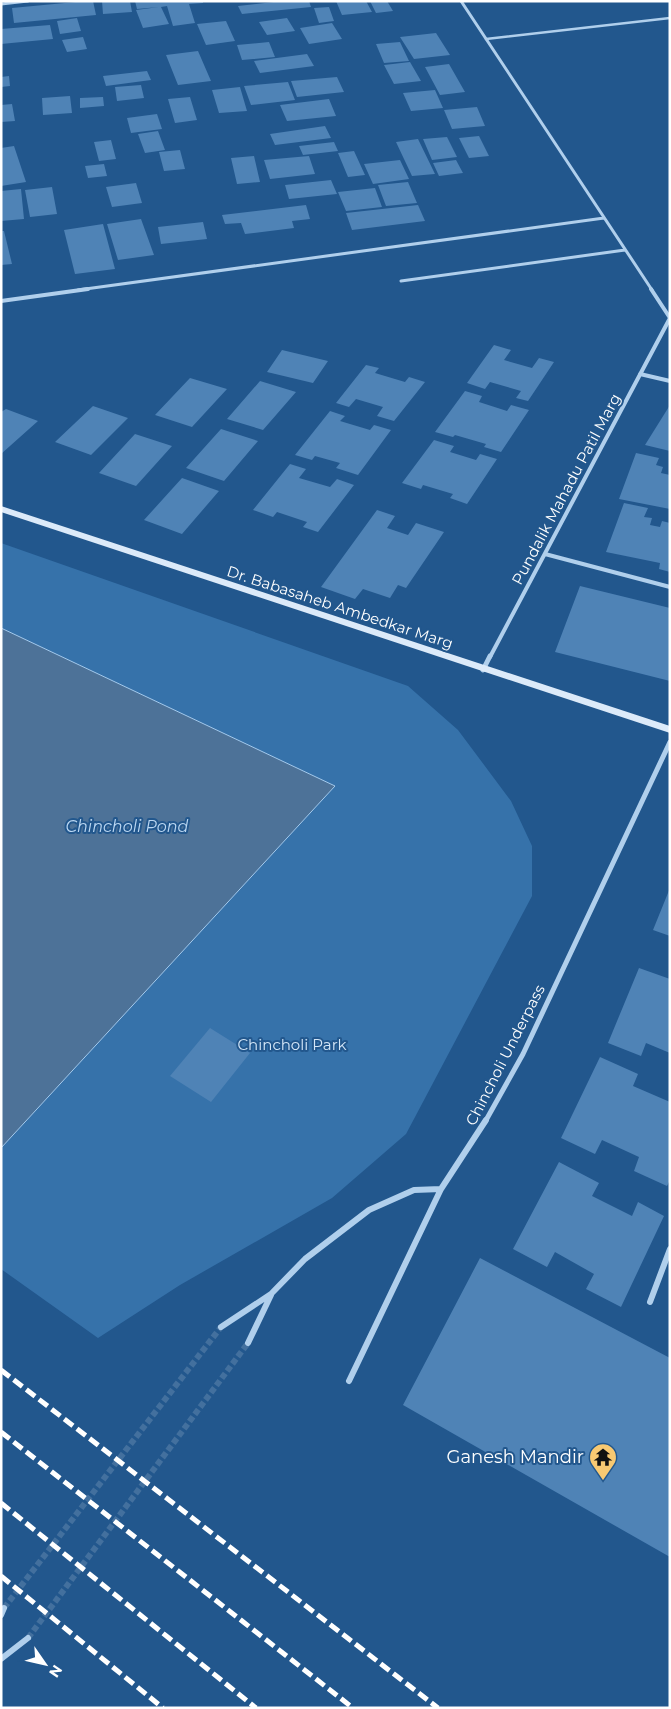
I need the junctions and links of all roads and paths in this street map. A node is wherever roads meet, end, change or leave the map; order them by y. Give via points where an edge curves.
1 (28, 1) edge
2 (461, 1) edge
3 (1, 4) edge
4 (670, 18) edge
5 (486, 39) junction
6 (604, 218) junction
7 (625, 250) junction
8 (401, 281) dead end
9 (1, 301) edge
10 (670, 318) edge
11 (640, 374) junction
12 (670, 381) edge
13 (1, 509) edge
14 (545, 554) junction
15 (670, 587) edge
16 (483, 670) junction
17 (670, 730) edge
18 (670, 742) edge
19 (441, 1189) junction
20 (670, 1249) edge
21 (271, 1294) junction
22 (650, 1302) dead end
23 (221, 1327) tunnel mouth
24 (248, 1343) tunnel mouth
25 (348, 1381) dead end
26 (28, 1638) tunnel mouth
27 (1, 1659) edge

1 - 3 street
2 - 5 street
4 - 5 lane
5 - 6 street
6 - 7 street
6 - 9 street
7 - 8 street
7 - 10 street
10 - 11 street, Pundalik Mahadu Patil Marg
11 - 12 street
11 - 14 street, Pundalik Mahadu Patil Marg
13 - 16 main road, Dr. Babasaheb Ambedkar Marg
14 - 15 street
14 - 16 street, Pundalik Mahadu Patil Marg
16 - 17 main road, Dr. Babasaheb Ambedkar Marg
18 - 19 street, Chincholi Underpass via 523,1054 476,1138
19 - 21 street via 414,1190 369,1210 304,1259
19 - 25 street, Chincholi Underpass
20 - 22 street
21 - 23 street
21 - 24 street
26 - 27 street

